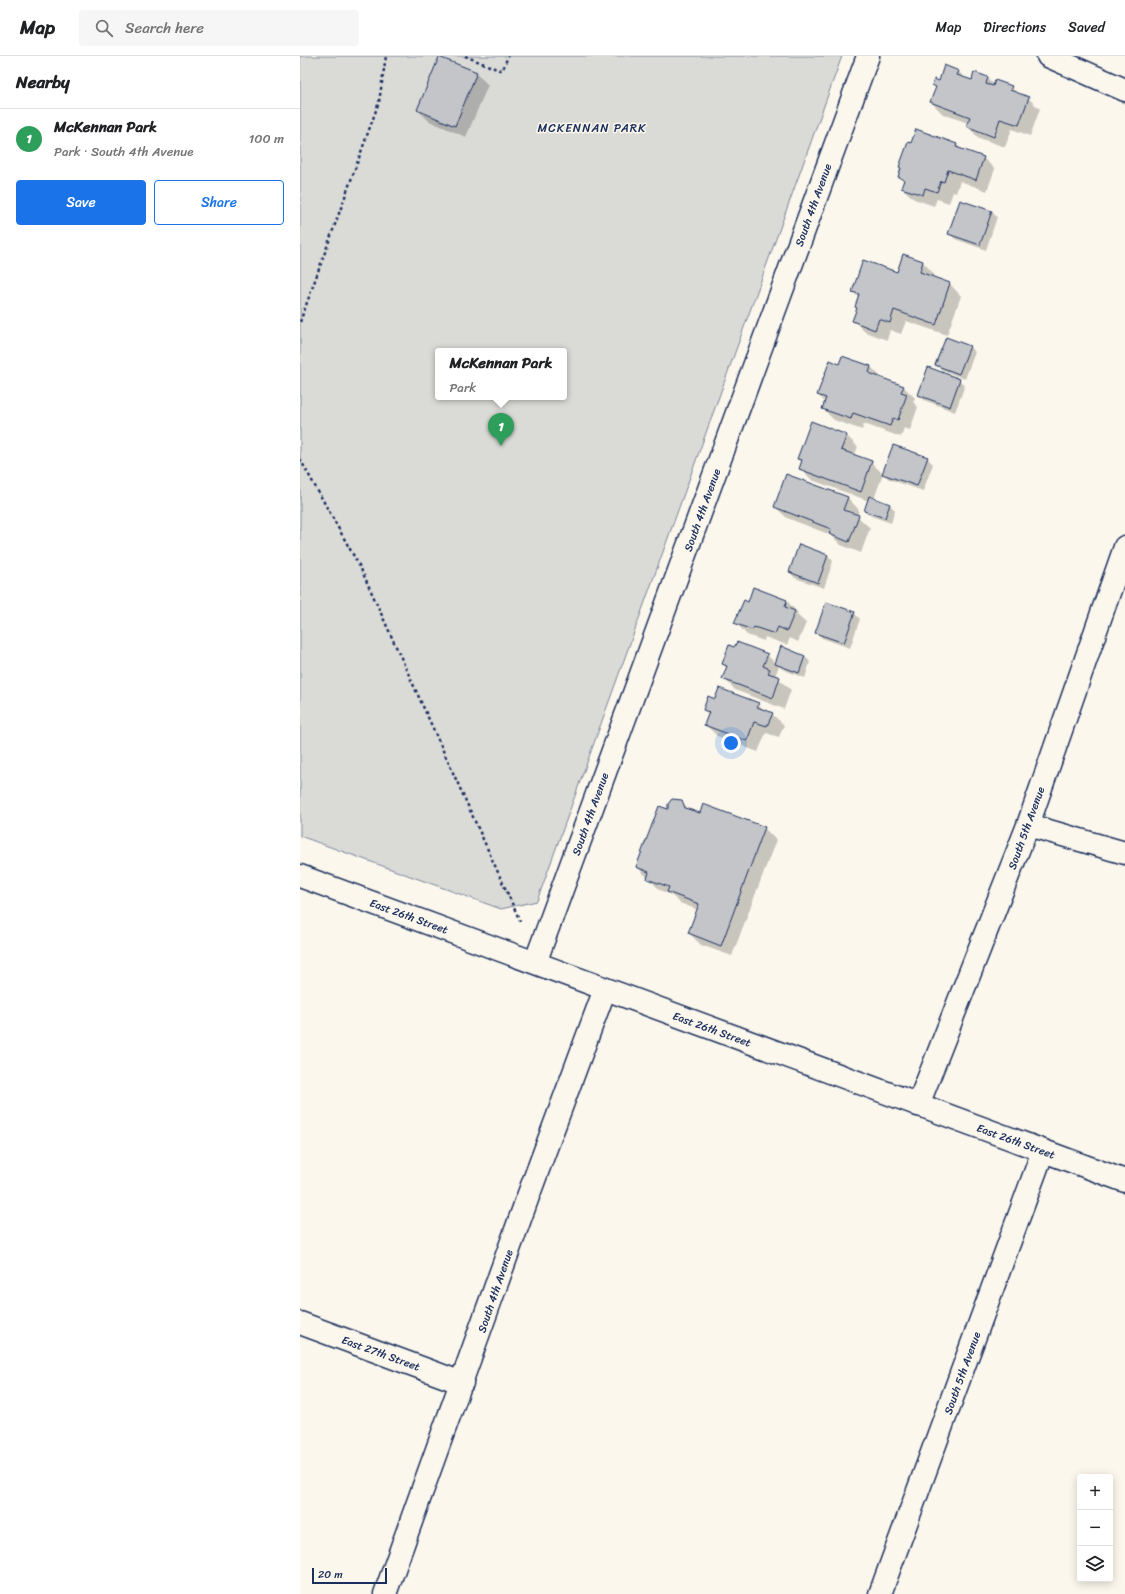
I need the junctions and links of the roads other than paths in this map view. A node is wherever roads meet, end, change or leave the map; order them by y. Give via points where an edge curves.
1 (868, 56) edge
2 (1048, 56) edge
3 (1125, 90) edge
4 (1125, 547) edge
5 (1028, 825) junction
6 (1125, 853) edge
7 (300, 876) edge
8 (535, 963) junction
9 (605, 989) junction
10 (918, 1105) junction
11 (1043, 1151) junction
12 (1125, 1182) edge
13 (300, 1323) edge
14 (462, 1383) junction
15 (385, 1594) edge
16 (880, 1594) edge

1 - 8 street, South 4th Avenue
2 - 3 street
4 - 5 street, South 5th Avenue
5 - 6 street
5 - 10 street, South 5th Avenue
7 - 8 street, East 26th Street
8 - 9 street, East 26th Street
9 - 10 street, East 26th Street
9 - 14 street, South 4th Avenue
10 - 11 street, East 26th Street
11 - 12 street, East 26th Street
11 - 16 street, South 5th Avenue
13 - 14 street, East 27th Street
14 - 15 street, South 4th Avenue

